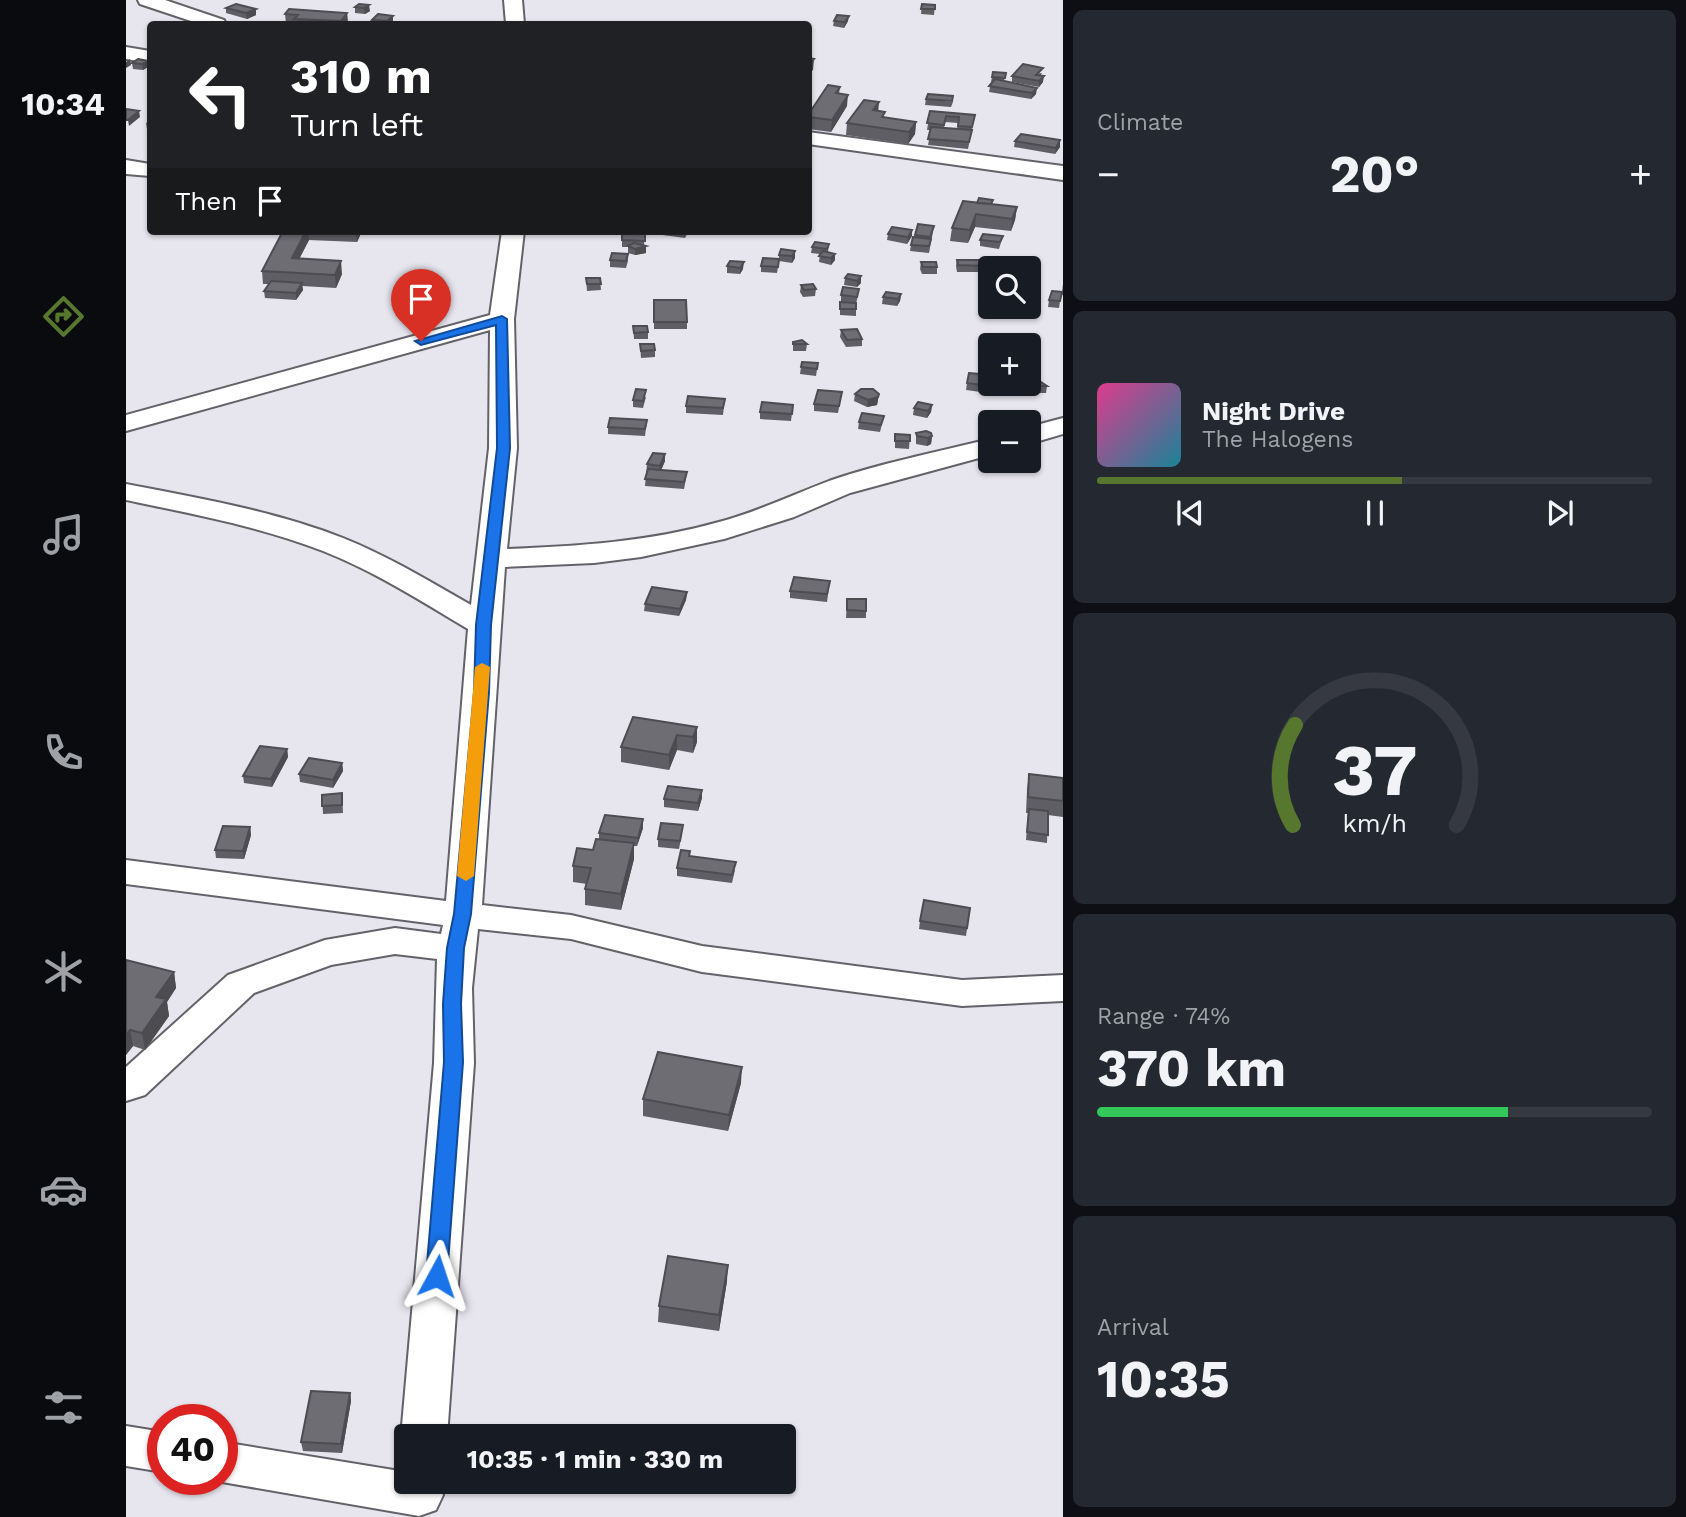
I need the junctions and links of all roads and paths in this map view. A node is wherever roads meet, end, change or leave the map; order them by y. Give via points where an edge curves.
1 (147, 0) edge
2 (513, 0) edge
3 (208, 21) edge
4 (515, 21) edge
5 (126, 53) edge
6 (147, 56) edge
7 (812, 139) edge
8 (126, 167) edge
9 (147, 170) edge
10 (1063, 173) edge
11 (512, 235) edge
12 (502, 319) junction
13 (126, 423) edge
14 (1063, 426) edge
15 (1041, 432) edge
16 (978, 450) edge
17 (126, 492) edge
18 (491, 559) junction
19 (484, 625) junction
20 (126, 872) edge
21 (459, 931) junction
22 (1063, 988) edge
23 (126, 1086) edge
24 (425, 1424) edge
25 (126, 1446) edge
26 (147, 1449) edge
27 (238, 1465) edge
28 (419, 1498) edge

1 - 3 street
2 - 4 street
5 - 6 street
7 - 10 street
8 - 9 street
11 - 12 street
12 - 13 street
12 - 18 street via 503,448
14 - 15 street
16 - 18 street via 841,487 724,530 594,554
17 - 19 street via 288,529 361,557
18 - 19 street
19 - 21 street
20 - 21 street via 396,908
21 - 22 street via 571,927 702,959 962,993
21 - 23 street via 325,953 241,984
21 - 24 street via 452,1004 454,1062
25 - 26 street
27 - 28 street

